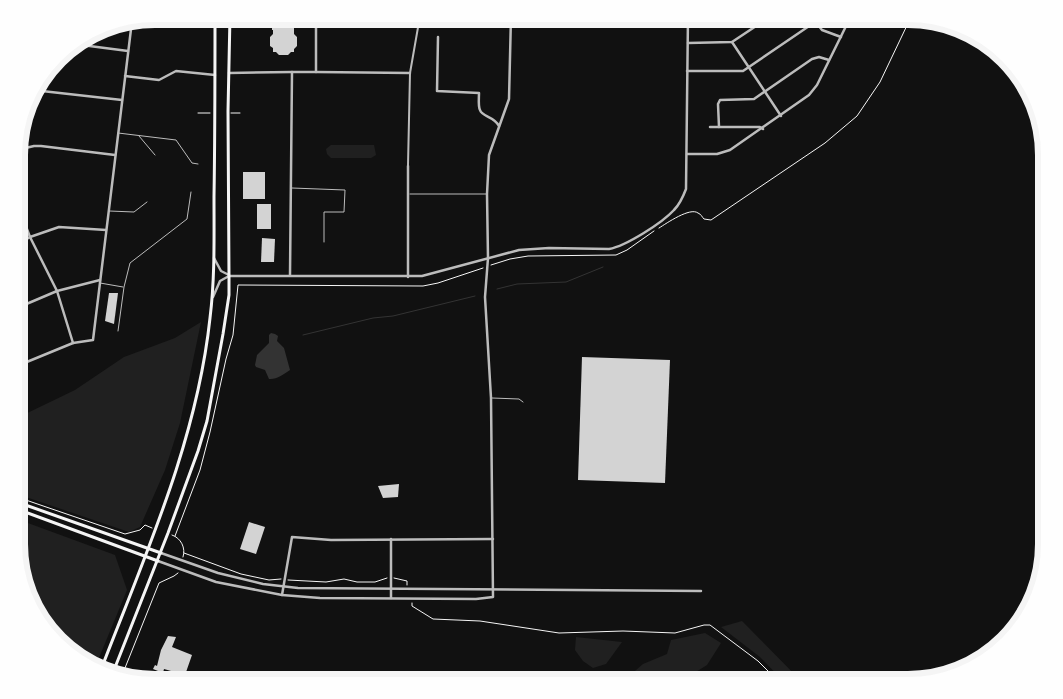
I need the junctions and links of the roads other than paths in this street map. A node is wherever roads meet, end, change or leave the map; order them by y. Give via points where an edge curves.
1 (215, 25) edge
2 (230, 25) edge
3 (316, 25) edge
4 (418, 25) edge
5 (511, 25) edge
6 (688, 25) edge
7 (758, 25) edge
8 (811, 25) edge
9 (818, 25) edge
10 (847, 25) edge
11 (131, 27) edge
12 (438, 37) dead end
13 (841, 37) junction
14 (732, 42) junction
15 (687, 43) junction
16 (85, 45) edge
17 (128, 51) junction
18 (829, 60) junction
19 (748, 68) junction
20 (687, 71) junction
21 (292, 72) junction
22 (316, 72) junction
23 (410, 72) junction
24 (229, 73) junction
25 (215, 75) junction
26 (125, 76) junction
27 (42, 91) edge
28 (765, 91) junction
29 (122, 100) junction
30 (782, 116) junction
31 (499, 126) junction
32 (710, 127) dead end
33 (718, 127) junction
34 (763, 129) junction
35 (118, 133) junction
36 (139, 135) junction
37 (25, 148) edge
38 (687, 154) junction
39 (115, 155) junction
40 (155, 155) dead end
41 (198, 164) dead end
42 (408, 166) joint
43 (291, 188) junction
44 (191, 192) dead end
45 (408, 194) junction
46 (486, 194) junction
47 (147, 202) dead end
48 (109, 211) junction
49 (25, 224) edge
50 (106, 230) junction
51 (30, 237) junction
52 (25, 240) edge
53 (324, 242) dead end
54 (214, 256) junction
55 (488, 258) junction
56 (290, 275) junction
57 (229, 276) junction
58 (408, 277) junction
59 (100, 282) junction
60 (124, 287) junction
61 (57, 291) junction
62 (212, 298) junction
63 (25, 305) edge
64 (118, 331) dead end
65 (73, 342) junction
66 (25, 363) edge
67 (491, 398) junction
68 (522, 402) dead end
69 (25, 505) edge
70 (25, 512) edge
71 (493, 538) junction
72 (390, 539) junction
73 (148, 548) junction
74 (161, 553) junction
75 (145, 556) junction
76 (158, 561) junction
77 (283, 586) junction
78 (390, 589) junction
79 (493, 589) junction
80 (702, 591) dead end
81 (282, 595) junction
82 (391, 598) junction
83 (103, 663) edge
84 (115, 668) edge

1 - 25 main road
2 - 24 main road
3 - 22 street
4 - 23 street
5 - 31 street via 509,99
6 - 15 street
7 - 14 street
8 - 19 street
9 - 13 street
10 - 13 street
11 - 17 street
12 - 31 street via 437,92 479,93 482,114 496,120
13 - 18 street
14 - 15 street
14 - 19 street
15 - 20 street
16 - 17 street
17 - 26 street
18 - 28 street via 812,58
18 - 30 street via 810,94
19 - 20 street via 740,72
19 - 28 street
20 - 38 street
21 - 22 street
21 - 24 street
21 - 43 street
22 - 23 street
23 - 42 street
24 - 57 main road
25 - 26 street via 176,71 159,80
25 - 54 main road
26 - 29 street
27 - 29 street
28 - 30 street
28 - 33 street via 751,99 720,100
29 - 35 street
30 - 34 street
31 - 46 street via 489,155
32 - 33 street
33 - 34 street
34 - 38 street via 727,152
35 - 36 lane
35 - 39 street
36 - 40 lane
36 - 41 lane via 176,140 192,163
37 - 39 street via 41,146
38 - 55 street via 687,184 679,205 623,245 609,249 519,250
39 - 48 street
42 - 45 street
43 - 53 lane via 345,190 344,212 324,212
43 - 56 street
44 - 60 lane via 187,220 130,264
45 - 46 lane
45 - 58 street
46 - 55 street
47 - 48 lane via 134,212
48 - 50 street
49 - 51 street
50 - 51 street via 59,227
50 - 59 street
51 - 52 street
51 - 61 street
54 - 57 street via 221,271
54 - 62 main road
55 - 58 street via 432,274
55 - 67 street via 485,297
56 - 57 street
56 - 58 street
57 - 62 street via 220,281
57 - 74 main road via 229,295 207,421
59 - 60 lane
59 - 61 street
59 - 65 street via 93,340
60 - 64 lane
61 - 63 street
61 - 65 street
62 - 73 main road via 206,348 188,434
65 - 66 street
67 - 68 lane via 519,399
67 - 71 street
69 - 73 main road
70 - 75 main road
71 - 72 street
71 - 79 street
72 - 77 street via 292,537
72 - 78 street
73 - 74 main road
73 - 75 main road
74 - 76 main road
74 - 77 street via 218,573
75 - 76 main road
75 - 83 main road
76 - 81 street via 216,582
76 - 84 main road
77 - 78 street
77 - 81 street
78 - 79 street
78 - 82 street
79 - 80 street
79 - 82 street via 493,597 476,599
81 - 82 street

